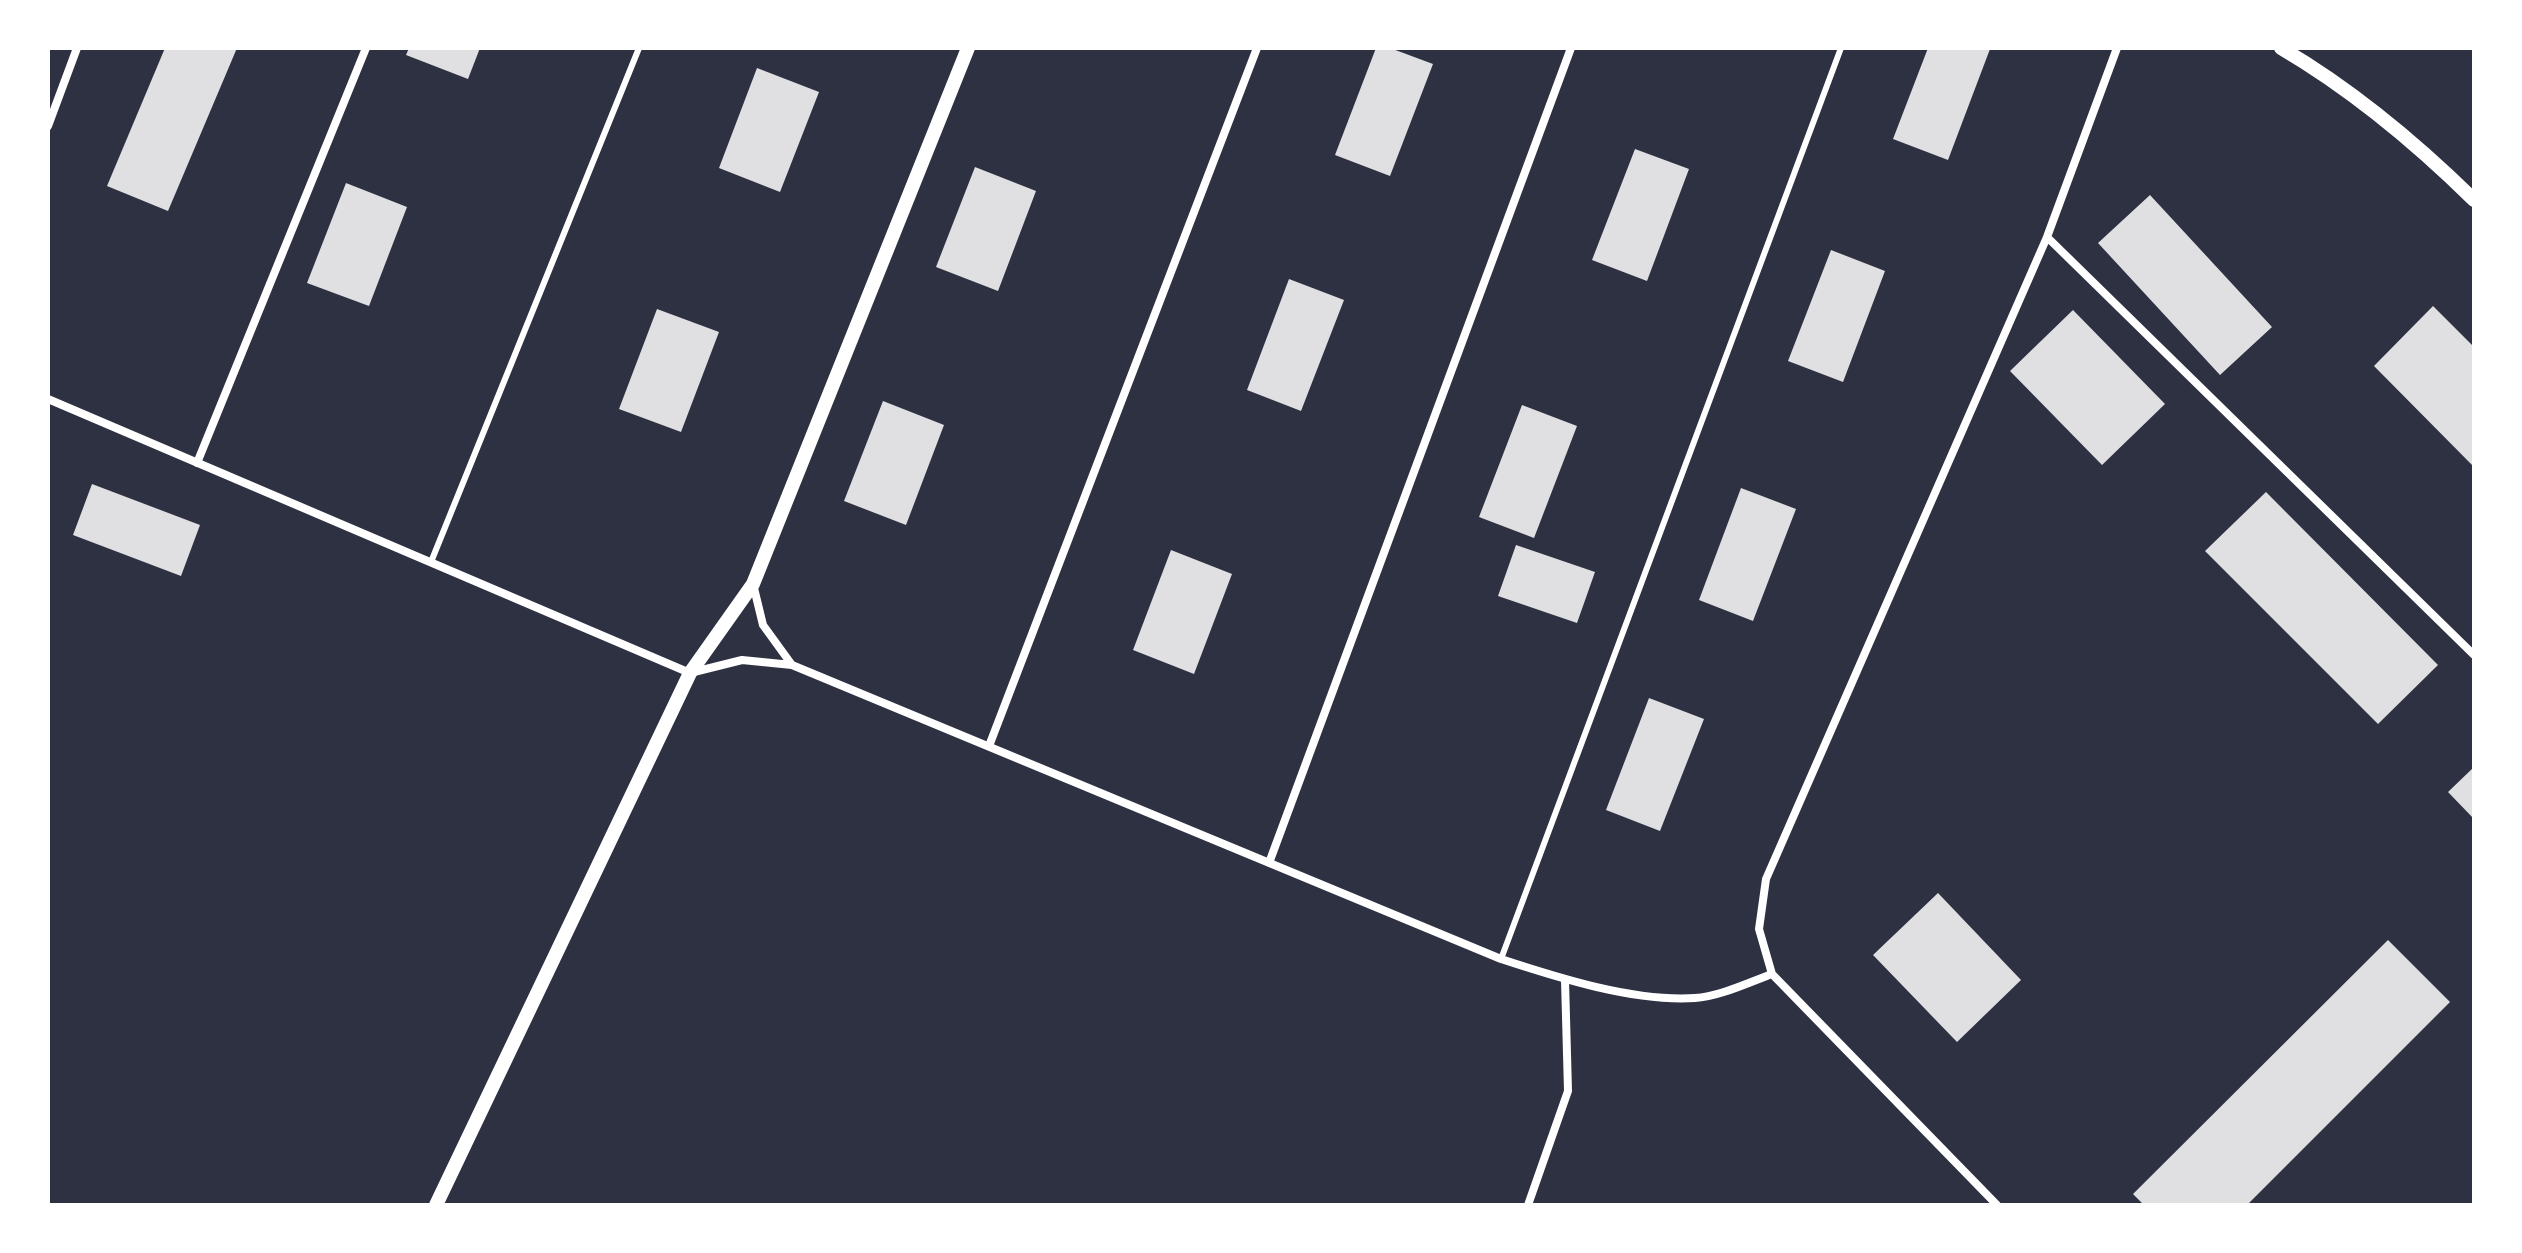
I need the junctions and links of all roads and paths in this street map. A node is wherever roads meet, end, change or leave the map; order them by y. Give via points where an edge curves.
1 (77, 48) edge
2 (366, 48) edge
3 (639, 48) edge
4 (968, 48) edge
5 (1257, 48) edge
6 (1571, 48) edge
7 (1841, 48) edge
8 (2117, 48) edge
9 (2281, 48) edge
10 (48, 126) edge
11 (2474, 200) edge
12 (2047, 237) junction
13 (48, 399) edge
14 (197, 463) junction
15 (431, 562) junction
16 (753, 584) junction
17 (2474, 655) edge
18 (792, 665) junction
19 (690, 673) junction
20 (989, 746) junction
21 (1269, 863) junction
22 (1501, 959) junction
23 (1772, 974) junction
24 (1565, 980) junction
25 (436, 1205) edge
26 (1528, 1205) edge
27 (1997, 1205) edge

1 - 10 street
2 - 14 street
3 - 15 lane
4 - 16 street
5 - 20 street
6 - 21 street
7 - 22 lane
8 - 12 street
9 - 11 street via 2382,119
12 - 17 street
12 - 23 street via 1766,879 1759,929
13 - 14 street
14 - 15 street
15 - 19 street
16 - 18 street via 763,625
16 - 19 street
18 - 19 street via 742,660
18 - 20 street
19 - 25 street
20 - 21 street
21 - 22 street
22 - 24 street
23 - 24 street via 1699,998 1662,998
23 - 27 street
24 - 26 street via 1568,1091

